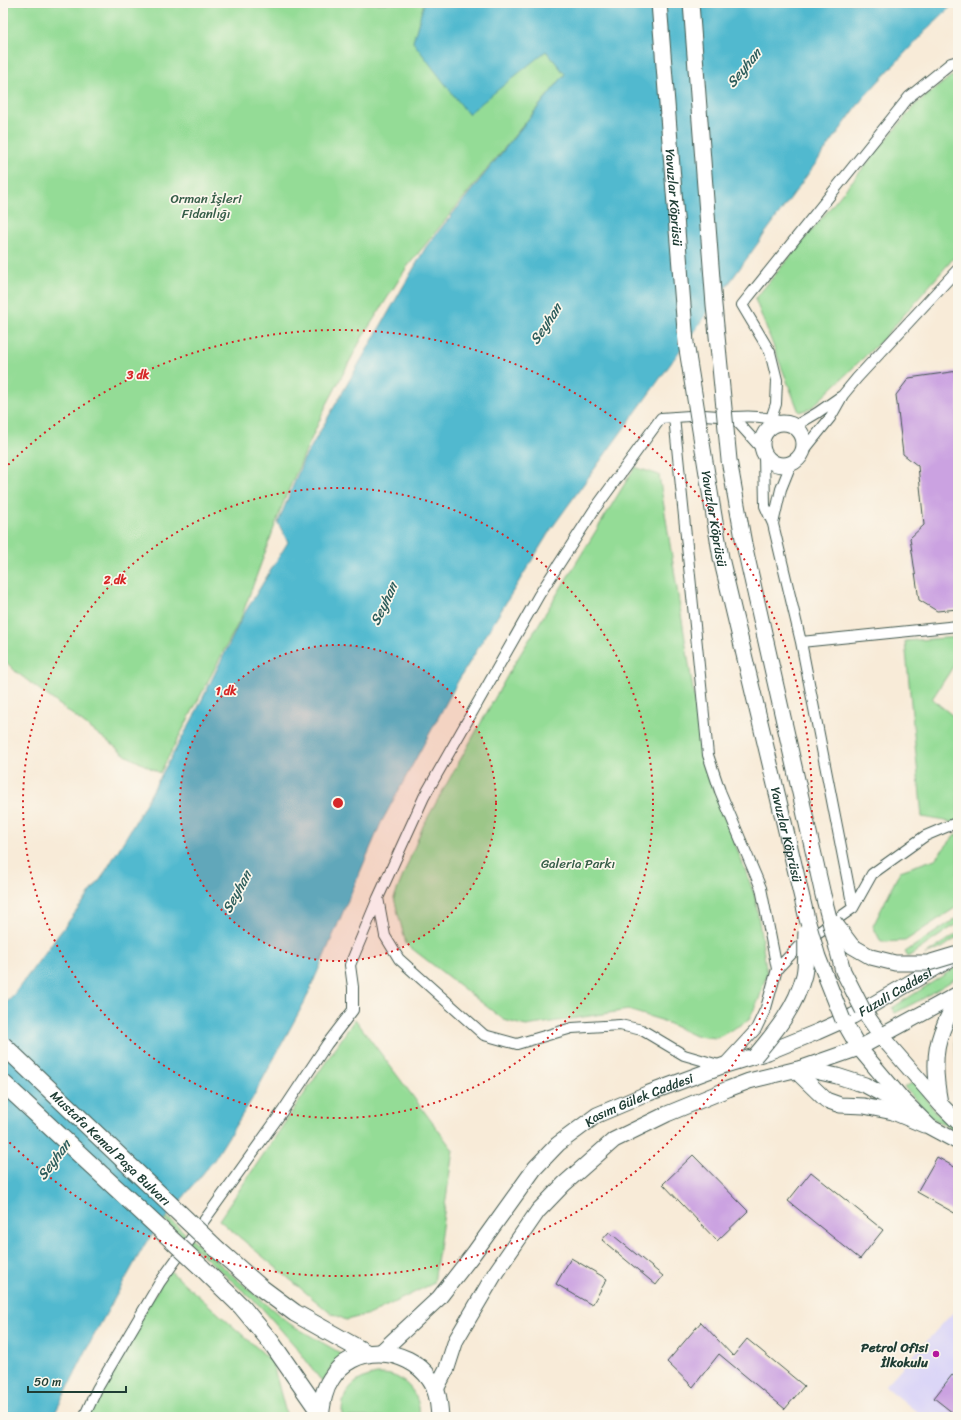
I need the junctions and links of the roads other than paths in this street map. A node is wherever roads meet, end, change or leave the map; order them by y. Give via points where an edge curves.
1 (659, 3) edge
2 (691, 3) edge
3 (958, 60) edge
4 (958, 269) edge
5 (843, 395) junction
6 (674, 417) junction
7 (734, 417) junction
8 (779, 424) junction
9 (763, 451) junction
10 (802, 453) junction
11 (791, 464) junction
12 (773, 524) junction
13 (958, 626) edge
14 (801, 642) junction
15 (958, 822) edge
16 (378, 898) junction
17 (853, 908) junction
18 (828, 913) junction
19 (807, 919) junction
20 (958, 954) edge
21 (777, 969) junction
22 (958, 994) edge
23 (958, 997) edge
24 (853, 1016) junction
25 (881, 1036) junction
26 (3, 1045) edge
27 (863, 1045) junction
28 (755, 1056) junction
29 (722, 1066) junction
30 (799, 1069) junction
31 (3, 1083) edge
32 (941, 1105) junction
33 (912, 1110) junction
34 (958, 1122) edge
35 (930, 1127) junction
36 (958, 1142) edge
37 (374, 1353) junction
38 (435, 1391) junction
39 (441, 1415) edge
40 (321, 1416) edge
41 (84, 1417) edge

1 - 19 main road, Yavuzlar Köprüsü, bridge via 685,336 704,459 721,558
2 - 18 main road, Yavuzlar Köprüsü, bridge via 714,305 729,460 744,544
3 - 8 street via 909,97 742,305 770,352 777,380 776,404
4 - 5 street
5 - 8 street via 817,413
5 - 10 street via 830,418
6 - 7 street
6 - 16 street via 660,418 594,510 539,595 424,797
6 - 21 street via 708,755 720,791 761,888
7 - 8 street via 753,416
7 - 9 street
8 - 9 main road via 764,433 761,440
8 - 10 main road via 800,432 804,438
9 - 11 main road via 769,461 776,464
9 - 12 street via 765,506
10 - 11 main road via 798,460
11 - 12 street via 781,489
12 - 14 street
13 - 14 street
14 - 17 street
15 - 17 street via 926,836 872,874
16 - 29 street via 385,936 399,959 484,1035 517,1044 572,1028 620,1025 642,1030 684,1055
16 - 41 street via 350,965 353,1010 326,1044 282,1112 160,1282 97,1389
17 - 21 street via 799,946
18 - 20 main road, bridge via 852,946 871,957 895,963 928,963
18 - 24 main road, Yavuzlar Köprüsü, bridge
19 - 24 main road, Yavuzlar Köprüsü, bridge via 818,957
19 - 28 main road, bridge via 804,974 795,1002
20 - 24 main road, Fuzuli Caddesi
21 - 29 street via 766,1008 756,1029
22 - 25 main road
23 - 32 main road via 936,1046 935,1066
24 - 25 main road
24 - 27 main road
24 - 28 main road, Kasım Gülek Caddesi
25 - 27 main road
25 - 32 main road
26 - 37 main road, Mustafa Kemal Paşa Bulvarı, bridge via 260,1287 295,1313
27 - 30 main road, Kasım Gülek Caddesi
27 - 33 main road
28 - 29 main road, Kasım Gülek Caddesi
29 - 37 main road, Kasım Gülek Caddesi via 596,1115 558,1144 535,1168 439,1298
30 - 33 main road via 838,1076 865,1085
30 - 35 main road via 826,1100 840,1105 864,1106 893,1112
30 - 38 main road, Kasım Gülek Caddesi via 749,1081 666,1114 614,1140 564,1184 538,1211 496,1272 456,1340 447,1368
31 - 40 main road, Mustafa Kemal Paşa Bulvarı, bridge via 242,1307 271,1342
32 - 34 main road
33 - 35 main road
35 - 36 main road
37 - 38 main road, Mustafa Kemal Paşa Bulvarı via 400,1356 416,1364 430,1379
37 - 40 main road via 360,1355 345,1364 331,1378 323,1395
38 - 39 main road, Mustafa Kemal Paşa Bulvarı

